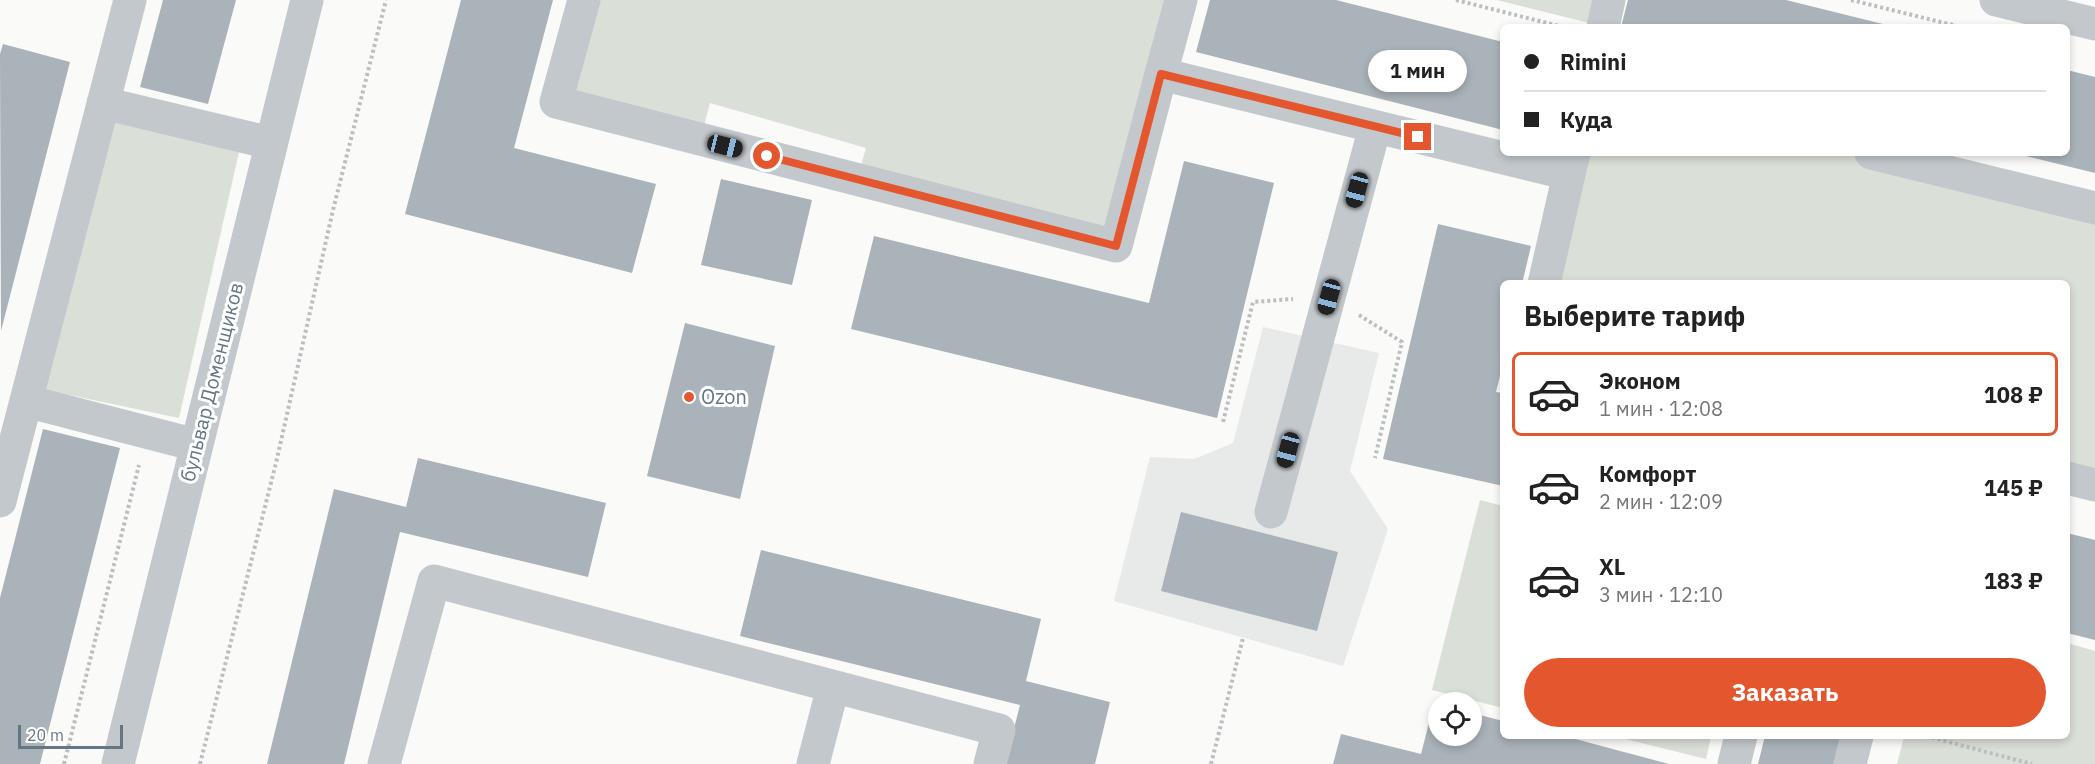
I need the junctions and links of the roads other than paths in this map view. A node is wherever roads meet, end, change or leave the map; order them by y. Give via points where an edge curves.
1 (130, 0) edge
2 (307, 0) edge
3 (584, 0) edge
4 (1181, 0) edge
5 (1609, 0) edge
6 (1996, 0) edge
7 (1604, 24) edge
8 (2095, 24) edge
9 (1161, 74) junction
10 (103, 103) junction
11 (1374, 127) junction
12 (271, 143) junction
13 (1500, 151) edge
14 (1528, 156) edge
15 (1883, 156) edge
16 (1571, 164) edge
17 (2095, 208) edge
18 (1545, 280) edge
19 (26, 401) junction
20 (196, 445) junction
21 (2070, 479) edge
22 (2095, 485) edge
23 (0, 501) edge
24 (1271, 512) dead end
25 (833, 687) junction
26 (1740, 739) edge
27 (1856, 739) edge
28 (118, 764) edge
29 (384, 764) edge
30 (813, 764) edge
31 (990, 764) edge
32 (1734, 764) edge
33 (1850, 764) edge

1 - 10 street
2 - 12 street, бульвар Доменщиков
3 - 9 street via 556,102 1116,246
4 - 9 street
5 - 7 street
6 - 8 street
9 - 11 street
10 - 12 street
10 - 19 street
11 - 13 street
11 - 24 street
12 - 20 street, бульвар Доменщиков
14 - 16 street
15 - 17 street
16 - 18 street
19 - 20 street
19 - 23 street
20 - 28 street, бульвар Доменщиков
21 - 22 street
25 - 29 street via 434,581
25 - 30 street
25 - 31 street via 999,730
26 - 32 street
27 - 33 street

